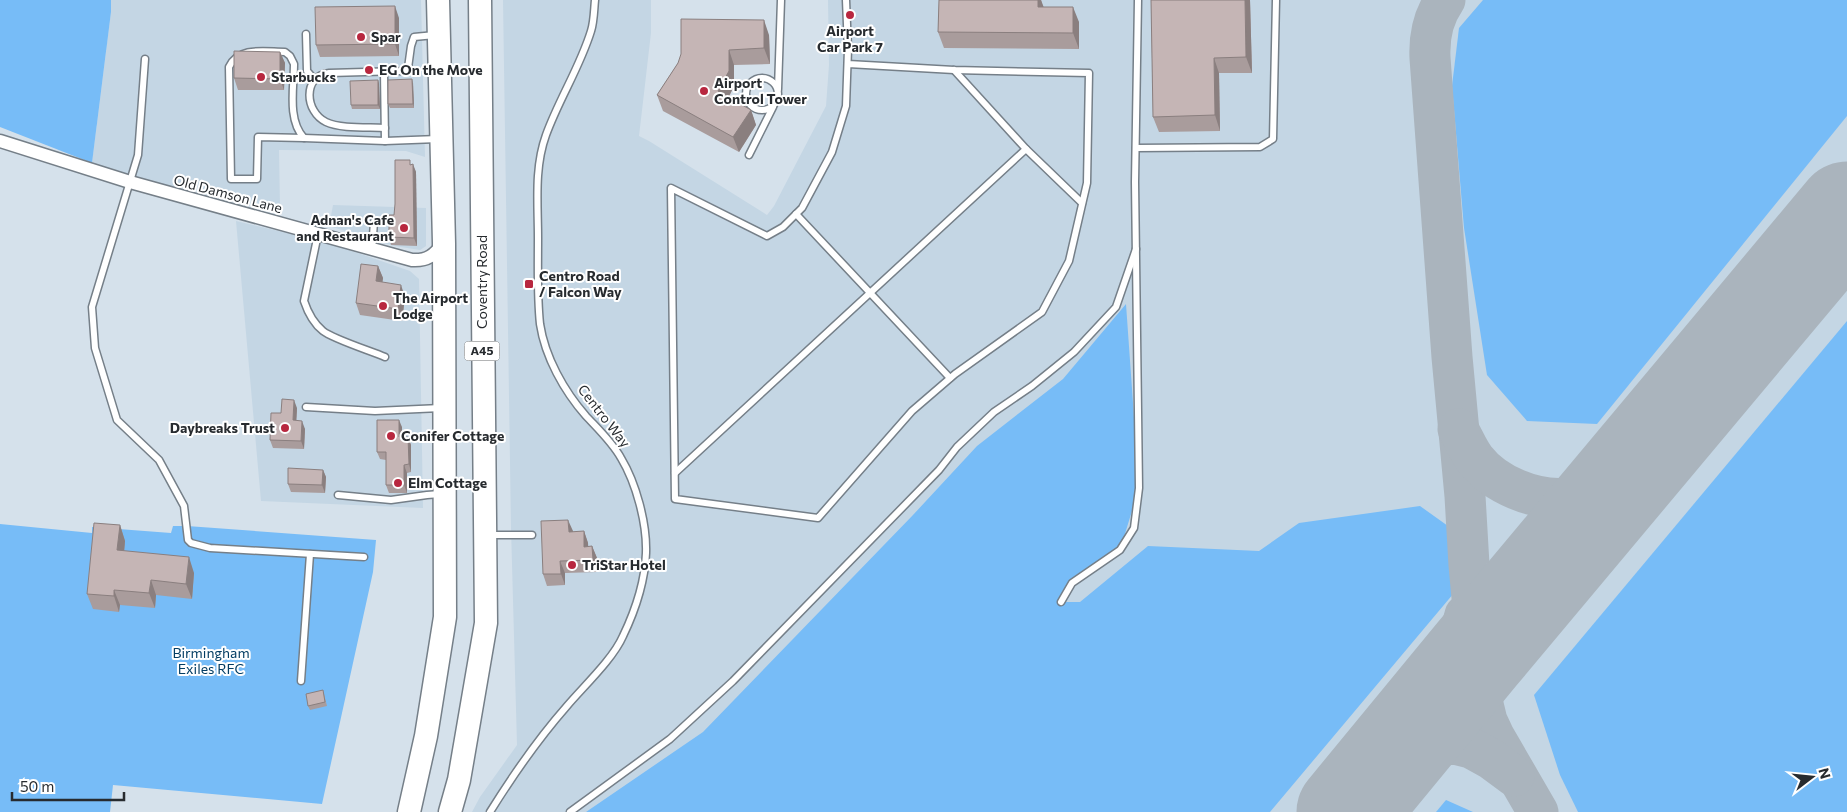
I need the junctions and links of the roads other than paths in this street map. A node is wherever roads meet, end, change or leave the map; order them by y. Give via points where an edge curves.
1 (438, 0) edge
2 (480, 0) edge
3 (595, 0) edge
4 (781, 0) edge
5 (846, 0) edge
6 (1138, 0) edge
7 (1276, 0) edge
8 (306, 34) dead end
9 (439, 36) junction
10 (145, 59) dead end
11 (848, 64) junction
12 (954, 70) junction
13 (384, 72) junction
14 (314, 78) junction
15 (778, 90) junction
16 (774, 105) junction
17 (385, 128) junction
18 (304, 138) junction
19 (440, 139) junction
20 (0, 141) edge
21 (385, 141) junction
22 (1136, 148) junction
23 (1026, 149) junction
24 (749, 154) dead end
25 (130, 182) junction
26 (1082, 203) junction
27 (796, 214) junction
28 (374, 222) dead end
29 (318, 234) junction
30 (444, 243) junction
31 (372, 249) junction
32 (1136, 249) junction
33 (871, 292) junction
34 (385, 357) dead end
35 (950, 378) junction
36 (306, 407) dead end
37 (444, 408) junction
38 (675, 472) junction
39 (444, 494) junction
40 (338, 495) dead end
41 (484, 535) junction
42 (532, 535) dead end
43 (310, 554) junction
44 (364, 557) dead end
45 (1061, 602) dead end
46 (301, 681) dead end
47 (409, 812) edge
48 (450, 812) edge
49 (490, 812) edge
50 (570, 812) edge

1 - 9 highway, A45
2 - 41 highway, Coventry Road / A45
3 - 49 lane, Centro Way via 592,30 545,137 539,162 540,326 547,352 562,382 621,457 635,489 646,553 641,587 623,637 517,768
4 - 15 lane
5 - 11 lane
6 - 22 lane
7 - 22 lane via 1274,140 1260,147
8 - 14 lane via 307,71
9 - 13 lane via 414,37 408,68
9 - 19 highway, A45
10 - 25 lane via 138,155
11 - 12 lane
11 - 27 lane via 846,106 832,152
12 - 23 lane
12 - 26 lane via 1089,73 1087,183
13 - 14 lane via 329,73
13 - 17 lane
14 - 17 lane via 311,102 316,115 327,122 350,127
15 - 16 lane
15 - 16 lane via 772,81 762,78 752,81 746,90 747,100 754,108 765,110
16 - 24 lane
17 - 21 lane
18 - 18 lane via 258,137 257,179 231,180 230,67 233,59 245,52 285,52 290,56 294,64 295,124
18 - 21 lane
19 - 21 lane
19 - 30 highway, A45
20 - 25 street, Old Damson Lane
22 - 32 lane
23 - 26 lane
23 - 33 lane
25 - 29 street, Old Damson Lane
25 - 43 lane via 92,307 95,348 117,420 159,460 184,506 191,543 210,548
26 - 35 lane via 1069,261 1042,312
27 - 33 lane
27 - 38 lane via 767,236 671,188
28 - 31 lane
29 - 31 street, Old Damson Lane
29 - 34 lane via 304,301 307,311 324,332
30 - 31 street, Old Damson Lane via 431,258 423,261
30 - 37 highway, A45
32 - 45 lane via 1139,488 1134,528 1120,550 1072,583
32 - 50 lane via 1116,307 1074,352 994,412 957,447 939,470 733,681 670,739
33 - 35 lane
33 - 38 lane
35 - 38 lane via 912,410 818,518 675,499
36 - 37 lane via 375,411
37 - 39 highway, A45
39 - 40 lane via 391,500
39 - 47 highway, A45 via 445,618 426,736
41 - 42 lane
41 - 48 highway, Coventry Road / A45 via 486,623 459,780
43 - 44 lane
43 - 46 lane

